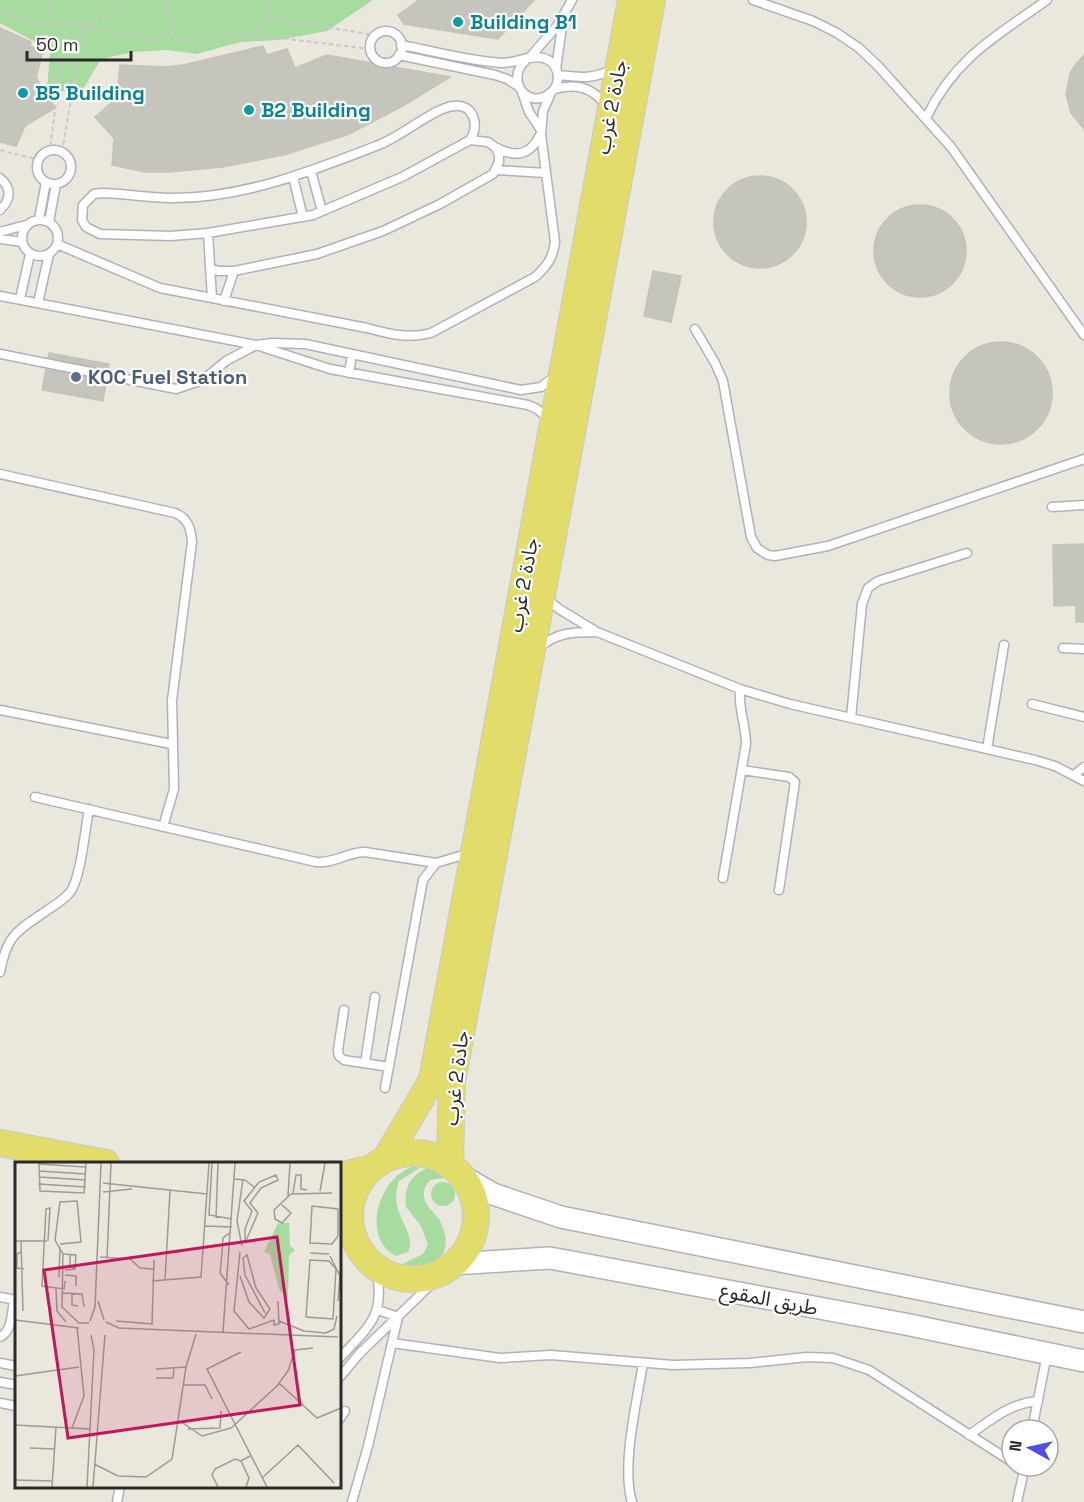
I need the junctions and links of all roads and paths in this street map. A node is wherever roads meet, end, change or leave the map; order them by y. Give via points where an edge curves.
1 (47, 0) edge
2 (115, 0) edge
3 (165, 0) edge
4 (271, 0) edge
5 (572, 0) edge
6 (631, 0) edge
7 (652, 0) edge
8 (753, 0) edge
9 (1047, 0) edge
10 (0, 12) edge
11 (564, 16) junction
12 (269, 18) junction
13 (66, 23) junction
14 (83, 27) junction
15 (247, 34) junction
16 (375, 35) junction
17 (174, 38) junction
18 (401, 45) junction
19 (370, 49) junction
20 (399, 55) junction
21 (527, 59) junction
22 (619, 63) junction
23 (557, 72) junction
24 (520, 89) junction
25 (553, 91) junction
26 (610, 112) junction
27 (926, 118) junction
28 (541, 132) junction
29 (470, 140) junction
30 (495, 147) junction
31 (0, 150) edge
32 (50, 150) junction
33 (62, 152) junction
34 (39, 160) junction
35 (496, 170) junction
36 (311, 171) junction
37 (546, 172) junction
38 (293, 177) junction
39 (0, 178) edge
40 (46, 182) junction
41 (56, 184) junction
42 (0, 210) edge
43 (322, 211) junction
44 (303, 217) junction
45 (39, 219) junction
46 (49, 222) junction
47 (26, 225) junction
48 (0, 232) edge
49 (208, 233) junction
50 (0, 239) edge
51 (22, 242) junction
52 (57, 244) junction
53 (30, 254) junction
54 (49, 254) junction
55 (210, 268) junction
56 (234, 271) junction
57 (0, 296) edge
58 (212, 298) junction
59 (20, 299) junction
60 (224, 301) junction
61 (38, 303) junction
62 (695, 329) dead end
63 (1084, 335) edge
64 (256, 345) junction
65 (0, 354) edge
66 (352, 355) junction
67 (563, 366) junction
68 (349, 373) junction
69 (521, 390) junction
70 (519, 403) junction
71 (552, 423) junction
72 (1084, 459) edge
73 (0, 474) edge
74 (1084, 505) edge
75 (1052, 507) dead end
76 (967, 553) dead end
77 (543, 594) junction
78 (597, 632) junction
79 (1004, 645) dead end
80 (1064, 648) dead end
81 (1084, 649) edge
82 (531, 659) junction
83 (740, 689) junction
84 (1032, 704) dead end
85 (0, 710) edge
86 (1084, 717) edge
87 (851, 718) junction
88 (171, 744) junction
89 (987, 749) junction
90 (1084, 766) edge
91 (742, 770) junction
92 (1074, 775) junction
93 (1084, 781) edge
94 (35, 796) dead end
95 (89, 809) junction
96 (163, 826) junction
97 (474, 852) junction
98 (436, 863) junction
99 (723, 878) dead end
100 (779, 890) dead end
101 (0, 972) edge
102 (375, 997) dead end
103 (344, 1010) dead end
104 (365, 1063) junction
105 (389, 1067) junction
106 (385, 1089) dead end
107 (0, 1143) edge
108 (0, 1160) edge
109 (101, 1162) edge
110 (15, 1163) edge
111 (379, 1163) junction
112 (456, 1170) junction
113 (340, 1176) edge
114 (340, 1240) edge
115 (369, 1260) junction
116 (450, 1266) junction
117 (0, 1297) edge
118 (15, 1300) edge
119 (378, 1310) junction
120 (398, 1317) junction
121 (1084, 1322) edge
122 (0, 1337) edge
123 (392, 1343) junction
124 (1047, 1353) junction
125 (340, 1358) edge
126 (1084, 1361) edge
127 (0, 1363) edge
128 (643, 1363) junction
129 (15, 1366) edge
130 (340, 1377) edge
131 (0, 1382) edge
132 (15, 1385) edge
133 (1038, 1401) junction
134 (0, 1403) edge
135 (15, 1406) edge
136 (345, 1411) dead end
137 (340, 1418) edge
138 (1034, 1418) edge
139 (969, 1435) junction
140 (1000, 1454) edge
141 (1022, 1478) edge
142 (120, 1487) edge
143 (117, 1502) edge
144 (352, 1502) edge
145 (632, 1502) edge
146 (1017, 1502) edge

1 - 13 path via 52,12
2 - 14 path via 101,21
3 - 17 path
4 - 12 path
5 - 11 lane
6 - 22 main road, جادة 2 غرب
7 - 77 main road, جادة 2 غرب
8 - 27 lane via 837,33 872,60
9 - 27 lane via 960,65
10 - 13 path via 38,25
11 - 21 lane
11 - 23 lane
12 - 15 path
12 - 16 path
13 - 14 path
13 - 32 path
14 - 17 path via 145,38
14 - 33 path
15 - 17 path
15 - 19 path
16 - 18 lane via 389,31
16 - 19 lane
18 - 20 lane
18 - 21 lane via 495,62
19 - 20 lane via 382,63 392,62
20 - 24 lane via 501,77
21 - 23 lane via 545,58
21 - 24 lane via 518,70
22 - 23 lane via 591,78
22 - 26 main road, جادة 2 غرب
23 - 25 lane
24 - 25 lane via 533,98
24 - 28 lane
25 - 26 lane via 567,86 588,89
25 - 28 lane via 543,111
26 - 67 main road, جادة 2 غرب
27 - 63 lane via 951,147
28 - 30 lane via 536,144 527,151 505,153
28 - 37 lane
29 - 30 lane
29 - 36 lane via 476,128 473,116 463,107 450,106 388,141
29 - 43 lane via 402,177
30 - 35 lane via 499,154
31 - 34 path
32 - 33 lane
32 - 34 lane
33 - 41 lane via 70,161 70,173
34 - 40 lane via 38,173
35 - 37 lane
35 - 56 lane via 440,204 361,239 317,254
36 - 38 lane
36 - 43 lane
37 - 60 lane via 555,242 549,265 535,277 431,333 396,336
38 - 44 lane
38 - 49 lane via 220,194 171,198 102,193 87,198 81,212 86,227 99,234
39 - 42 lane via 7,185 9,196
40 - 41 lane
40 - 45 lane
41 - 46 lane
43 - 44 lane
44 - 49 lane
45 - 46 lane
45 - 47 lane
46 - 52 lane via 57,231
47 - 48 lane
47 - 51 lane
49 - 55 lane
50 - 51 lane
51 - 53 lane
52 - 54 lane
52 - 58 lane via 160,288
53 - 54 lane
53 - 59 lane
54 - 61 lane
55 - 56 lane
55 - 58 lane
56 - 60 lane
57 - 59 lane
58 - 60 lane
59 - 61 lane
61 - 64 lane
62 - 72 lane via 723,381 751,537 757,548 768,555 828,546
64 - 65 lane via 226,361 203,380 176,389
64 - 66 lane via 305,344
64 - 68 lane
66 - 68 lane
66 - 69 lane
67 - 69 lane via 541,387
67 - 71 main road, جادة 2 غرب
68 - 70 lane
69 - 70 lane
70 - 71 lane via 537,409
71 - 97 main road, جادة 2 غرب
73 - 88 lane via 175,513 187,522 192,542 172,700
74 - 75 lane
76 - 87 lane via 884,579 868,588 863,598
77 - 78 lane via 559,609
77 - 82 main road, جادة 2 غرب
78 - 82 lane via 556,636 537,649
78 - 83 lane
79 - 89 lane
80 - 81 lane
82 - 112 main road, جادة 2 غرب via 452,1082
83 - 87 lane
83 - 91 lane via 746,735
84 - 86 lane
85 - 88 lane
87 - 89 lane
88 - 96 lane via 174,789
89 - 92 lane via 1035,760
90 - 92 lane
91 - 99 lane
91 - 100 lane via 789,777 795,782
92 - 93 lane
94 - 95 lane
95 - 96 lane
95 - 101 lane via 74,885 64,899 12,937
96 - 98 lane via 316,862 365,852
97 - 98 lane
97 - 111 main road, جادة 2 غرب via 432,1080
98 - 105 lane via 421,886
102 - 104 lane
103 - 104 lane via 338,1053 344,1060
104 - 105 lane
105 - 106 lane
107 - 109 main road
108 - 110 main road
111 - 112 main road via 408,1153 430,1155
111 - 113 main road
111 - 115 main road via 359,1182 351,1209 354,1237
112 - 116 main road via 471,1193 476,1212 474,1232 465,1250
112 - 121 street, طريق المقوع via 493,1194 561,1217
114 - 115 main road
115 - 116 main road via 407,1278 429,1277
115 - 119 lane via 380,1286
116 - 120 lane
116 - 124 street, طريق المقوع via 550,1258
117 - 118 lane
118 - 122 lane via 8,1329
119 - 120 lane
119 - 125 lane via 366,1330
120 - 123 lane
120 - 130 lane
123 - 128 lane via 500,1358 551,1354
123 - 144 lane
124 - 126 street, طريق المقوع
124 - 133 lane
127 - 129 lane
128 - 139 lane via 711,1365 820,1357 845,1361 869,1370
128 - 145 lane via 628,1462
131 - 132 lane
133 - 138 lane
133 - 139 lane via 1007,1409
134 - 135 lane
136 - 137 lane
139 - 140 lane
141 - 146 lane
142 - 143 lane

